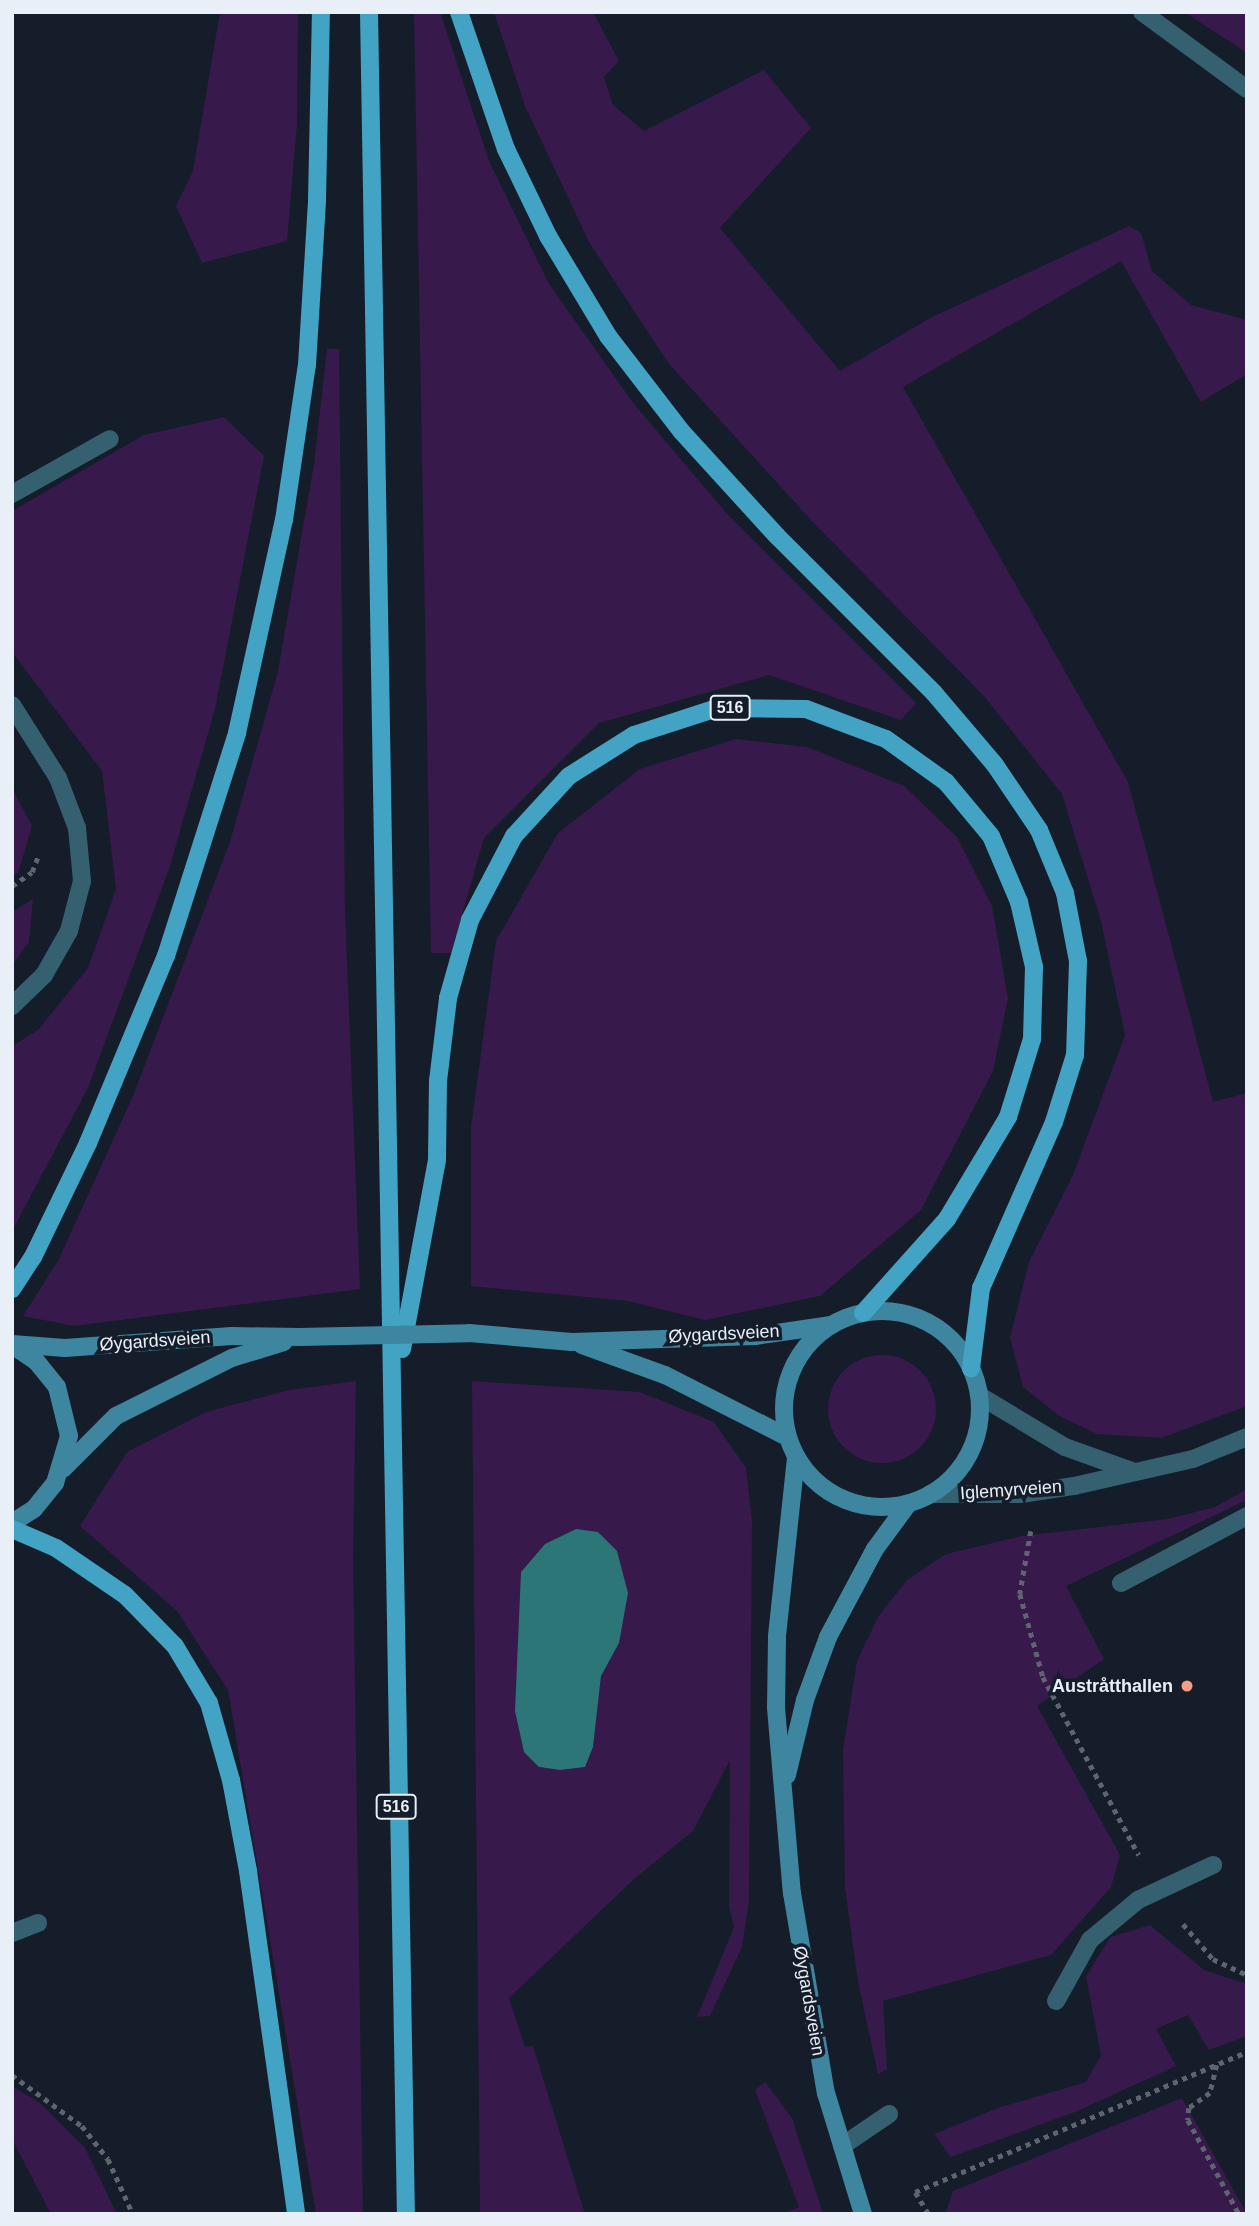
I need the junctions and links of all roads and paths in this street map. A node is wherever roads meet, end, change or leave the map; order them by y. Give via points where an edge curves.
1 (321, 12) edge
2 (369, 12) edge
3 (459, 12) edge
4 (1142, 12) edge
5 (1247, 89) edge
6 (110, 439) dead end
7 (12, 494) edge
8 (12, 705) edge
9 (12, 1006) edge
10 (12, 1289) edge
11 (863, 1313) junction
12 (833, 1324) junction
13 (299, 1337) junction
14 (572, 1342) junction
15 (12, 1345) edge
16 (971, 1368) junction
17 (980, 1396) junction
18 (392, 1401) junction
19 (787, 1437) junction
20 (1247, 1437) edge
21 (796, 1458) junction
22 (63, 1469) junction
23 (1132, 1471) junction
24 (930, 1494) junction
25 (908, 1504) junction
26 (1247, 1516) edge
27 (1032, 1524) dead end
28 (12, 1526) edge
29 (1121, 1583) dead end
30 (785, 1782) junction
31 (1213, 1865) dead end
32 (1159, 1891) junction
33 (38, 1923) dead end
34 (12, 1933) edge
35 (1247, 1975) edge
36 (1056, 2001) dead end
37 (1247, 2052) edge
38 (1218, 2064) junction
39 (12, 2075) edge
40 (889, 2114) dead end
41 (842, 2146) junction
42 (133, 2214) edge
43 (296, 2214) edge
44 (406, 2214) edge
45 (863, 2214) edge
46 (928, 2214) edge
47 (1239, 2214) edge

1 - 10 main road via 318,186 307,365 284,520 237,733 161,968 88,1143 33,1258
2 - 18 main road, 516
3 - 16 main road via 506,149 548,236 608,336 699,451 934,693 995,765 1039,830 1065,893 1078,961 1075,1055 1054,1122 981,1288
4 - 5 street
6 - 7 street
8 - 9 street via 58,778 77,828 82,881 69,931 44,975
11 - 12 main road, Øygardsveien
11 - 16 main road, Øygardsveien via 900,1313 935,1326 962,1351
11 - 18 main road, 516 via 947,1219 1008,1117 1032,1039 1034,967 1020,902 992,836 946,782 886,739 806,709 717,708 634,735 569,776 514,835 470,920 448,998 438,1081 437,1160
12 - 14 main road, Øygardsveien via 755,1336
12 - 19 main road, Øygardsveien via 801,1353 791,1373 785,1394
13 - 14 main road, Øygardsveien, bridge via 469,1333
13 - 15 main road, Øygardsveien via 232,1336 65,1348
13 - 22 main road, Øygardsveien via 232,1358 116,1416
14 - 19 main road, Øygardsveien via 665,1375
15 - 22 main road, Øygardsveien via 42,1367 64,1403 69,1436
16 - 17 main road, Øygardsveien
17 - 23 street, Iglemyrveien via 1065,1447
17 - 24 main road, Øygardsveien via 979,1425 970,1454 954,1477
18 - 44 main road, 516
19 - 21 main road, Øygardsveien
20 - 23 street, Iglemyrveien via 1193,1460
21 - 25 main road, Øygardsveien via 813,1480 841,1499 875,1507
21 - 30 main road, Øygardsveien via 777,1637 776,1708
22 - 28 main road, Øygardsveien via 46,1497
23 - 24 street, Iglemyrveien via 1021,1494
24 - 25 main road, Øygardsveien
25 - 30 main road, Øygardsveien via 875,1549 828,1637 805,1700
26 - 29 street
27 - 32 path via 1020,1594 1043,1677
28 - 43 main road via 56,1548 125,1595 175,1646 209,1703 231,1780 248,1871
30 - 41 main road, Øygardsveien via 792,1893 805,1988 825,2093
31 - 32 street
32 - 35 path via 1213,1959
32 - 36 street via 1138,1900 1090,1940
33 - 34 street
37 - 38 path
38 - 46 path via 915,2192
38 - 47 path via 1210,2094 1189,2108 1188,2120
39 - 42 path via 82,2126 108,2159
40 - 41 street
41 - 45 main road, Øygardsveien

